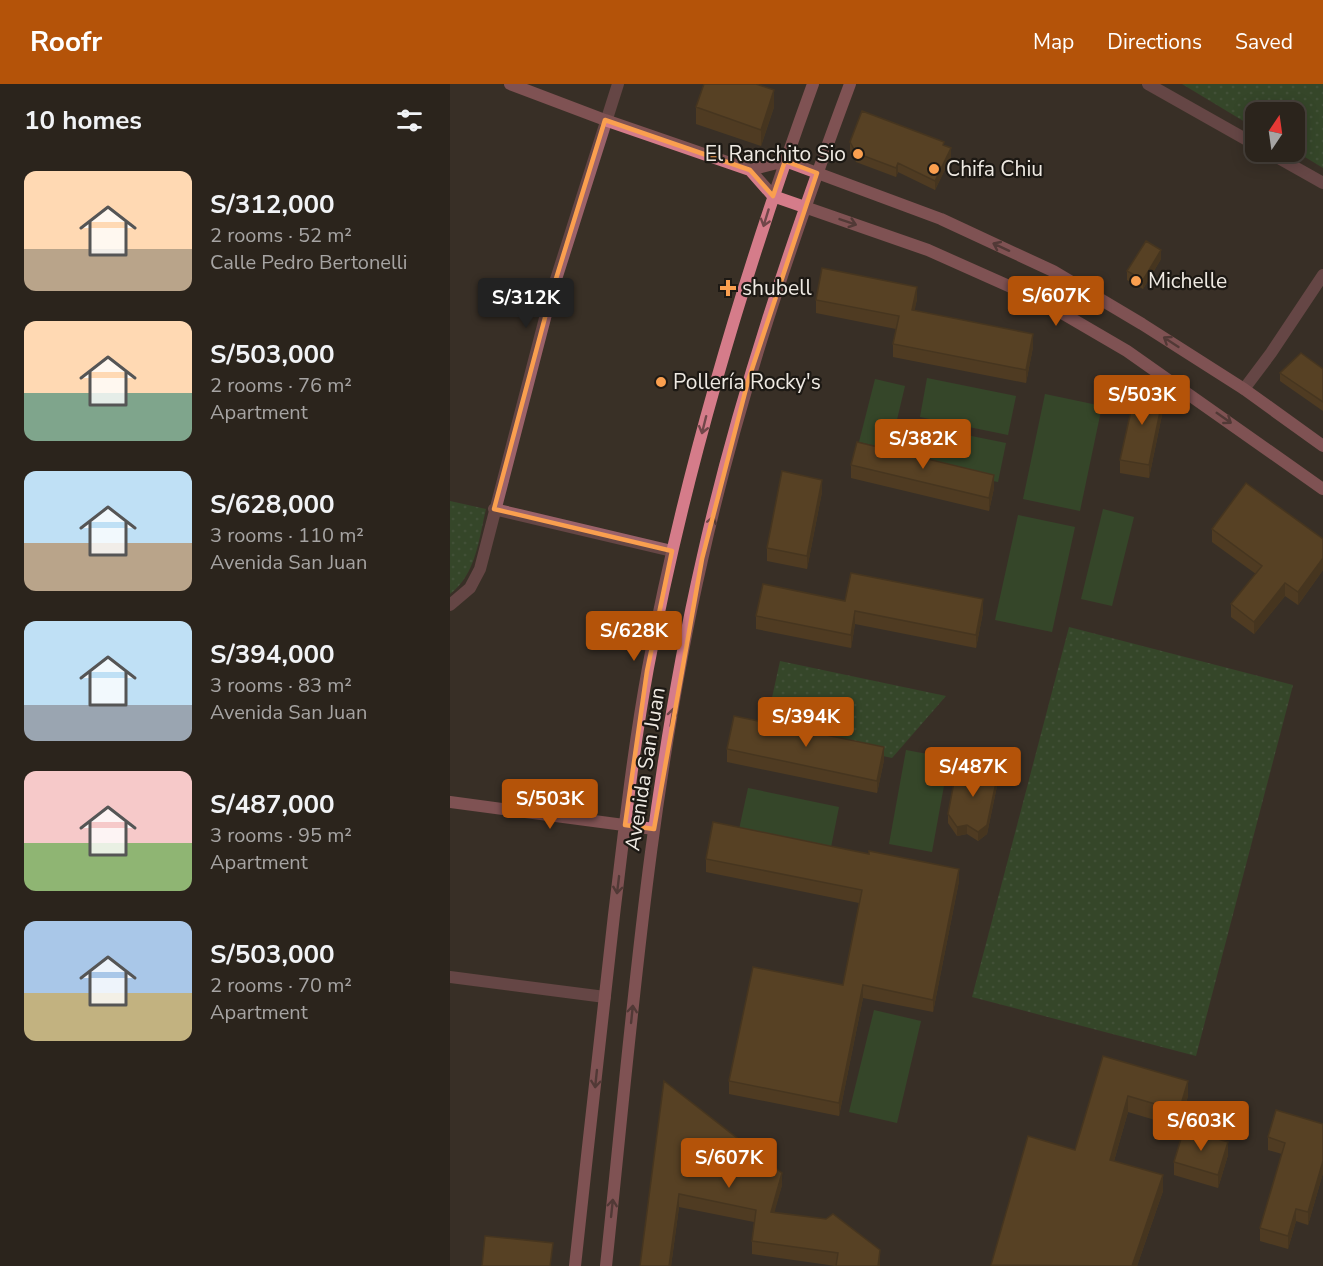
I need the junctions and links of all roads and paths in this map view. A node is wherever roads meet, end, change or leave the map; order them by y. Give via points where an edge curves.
1 (510, 84) edge
2 (618, 84) edge
3 (813, 84) edge
4 (850, 84) edge
5 (1148, 84) edge
6 (605, 120) junction
7 (1245, 139) edge
8 (785, 162) junction
9 (1286, 162) edge
10 (750, 170) junction
11 (817, 173) junction
12 (1323, 183) edge
13 (773, 196) junction
14 (804, 207) junction
15 (1323, 275) edge
16 (1244, 389) junction
17 (1323, 446) edge
18 (1323, 489) edge
19 (494, 509) junction
20 (672, 551) junction
21 (450, 605) edge
22 (450, 802) edge
23 (625, 825) junction
24 (654, 829) junction
25 (450, 977) edge
26 (604, 997) junction
27 (575, 1266) edge
28 (606, 1266) edge

1 - 6 main road
2 - 6 street
3 - 8 main road, Avenida San Juan
4 - 11 main road, Avenida San Juan
5 - 7 street
6 - 10 main road
6 - 19 street via 551,295
8 - 10 main road
8 - 11 main road
8 - 13 main road, Avenida San Juan
9 - 12 street
10 - 13 main road
11 - 14 main road, Avenida San Juan
16 -> 11 main road via 1053,271 941,219
13 - 14 main road
13 -> 20 main road, Avenida San Juan via 718,373
14 -> 18 main road via 928,250 1038,299 1127,351
24 -> 14 main road, Avenida San Juan via 678,676 702,560 748,381
15 - 16 street
16 - 17 main road
19 - 20 street
19 - 21 street via 480,569 470,588
20 - 23 main road, Avenida San Juan via 648,671
22 - 23 main road
23 - 24 main road
23 -> 26 main road, Avenida San Juan
28 -> 24 main road, Avenida San Juan
25 - 26 street
26 -> 27 main road, Avenida San Juan

